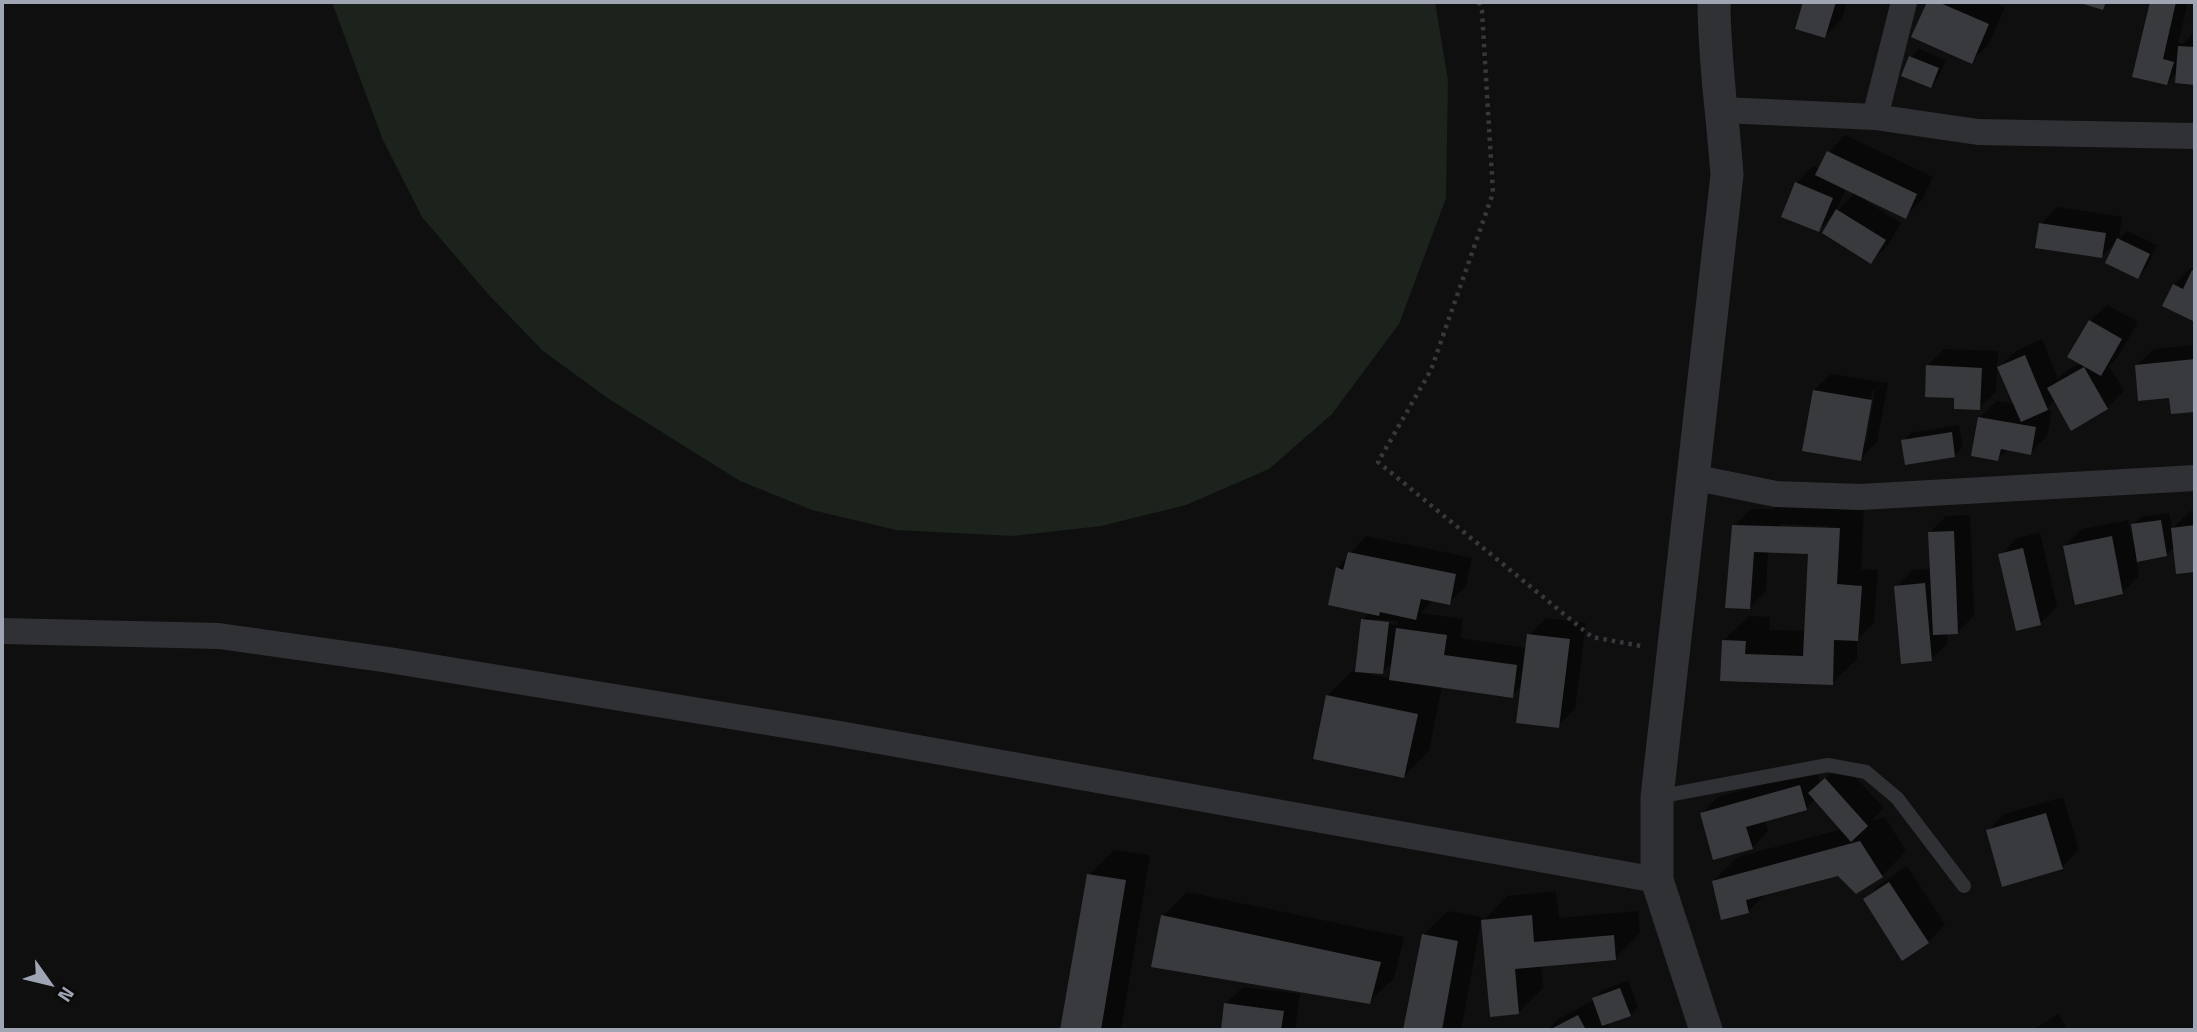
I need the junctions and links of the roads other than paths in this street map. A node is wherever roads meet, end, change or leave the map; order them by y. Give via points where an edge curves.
1 (1714, 2) edge
2 (1904, 2) edge
3 (1723, 110) junction
4 (1875, 117) junction
5 (2195, 136) edge
6 (1692, 477) junction
7 (2195, 478) edge
8 (2, 631) edge
9 (1657, 797) junction
10 (1657, 880) junction
11 (1964, 886) dead end
12 (1706, 1030) edge

1 - 3 street
2 - 4 street
3 - 4 street
3 - 6 street via 1727,175
4 - 5 street via 1978,132
6 - 7 street via 1776,494 1860,497
6 - 9 street
8 - 10 street via 219,636 389,660 840,734
9 - 10 street
9 - 11 lane via 1828,765 1866,772 1897,798
10 - 12 street

